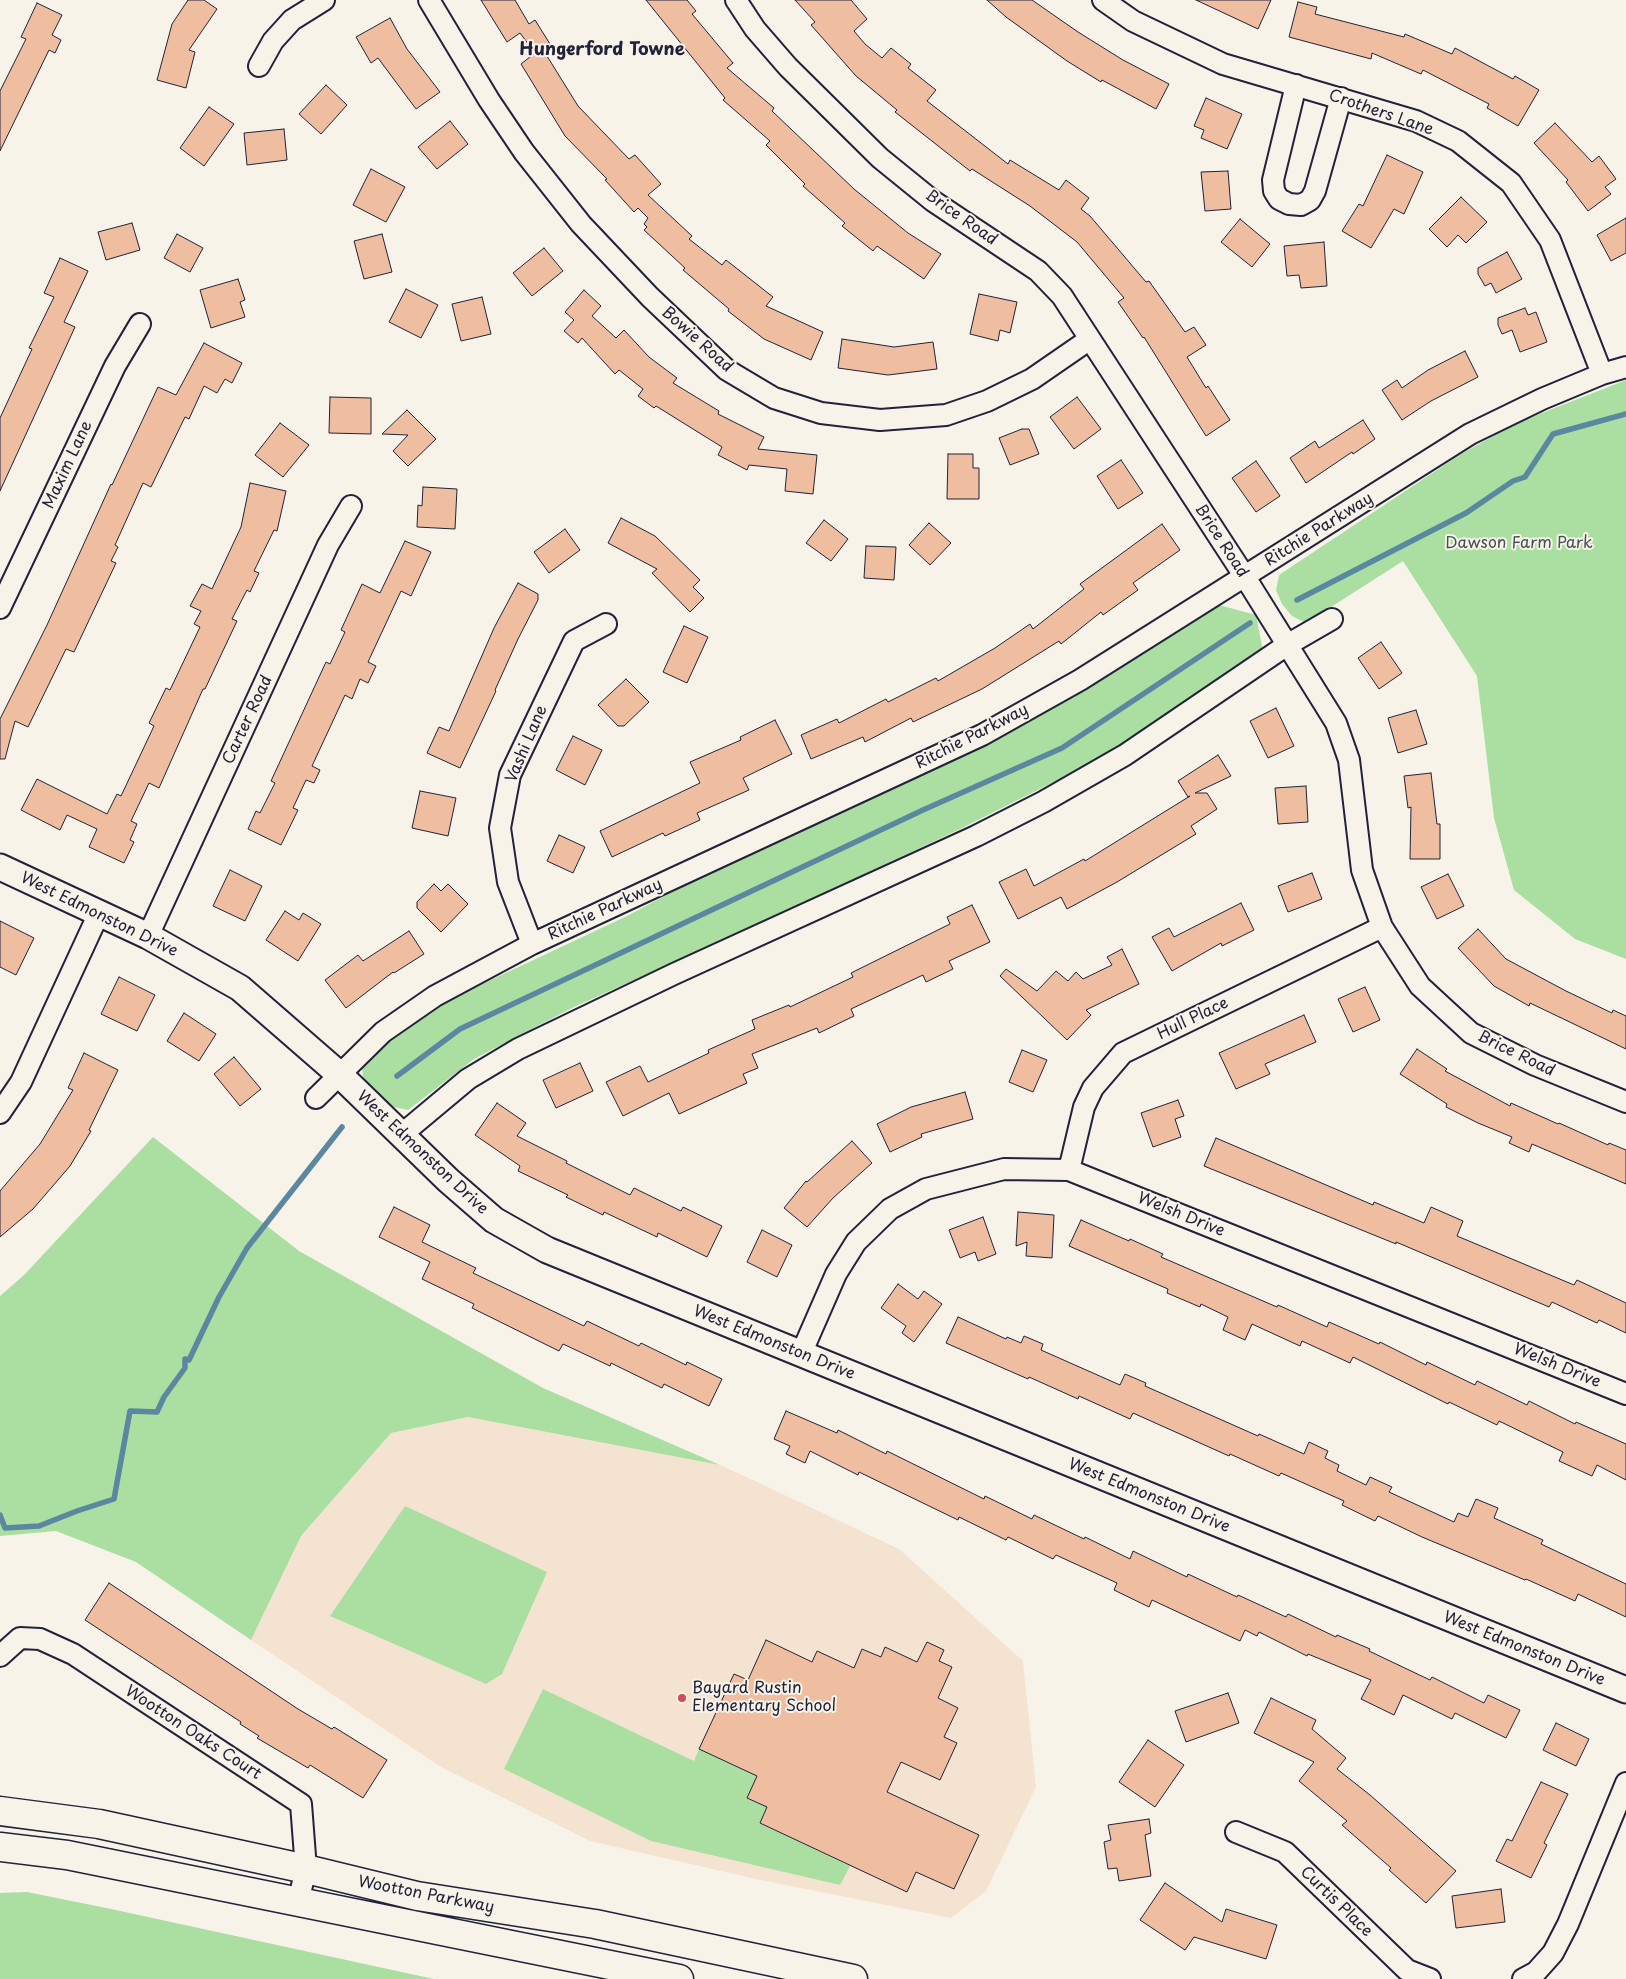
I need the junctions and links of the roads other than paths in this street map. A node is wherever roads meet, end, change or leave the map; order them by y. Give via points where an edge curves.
1 (324, 0) edge
2 (429, 0) edge
3 (736, 0) edge
4 (1103, 0) edge
5 (259, 66) dead end
6 (1296, 85) junction
7 (1342, 98) junction
8 (140, 324) dead end
9 (1090, 339) junction
10 (1626, 367) edge
11 (1602, 374) junction
12 (351, 506) dead end
13 (1245, 577) junction
14 (0, 608) edge
15 (1332, 619) dead end
16 (606, 624) dead end
17 (1287, 644) junction
18 (0, 867) edge
19 (99, 913) junction
20 (1382, 927) junction
21 (148, 936) junction
22 (532, 944) junction
23 (340, 1075) junction
24 (316, 1098) dead end
25 (1626, 1102) edge
26 (0, 1113) edge
27 (401, 1135) junction
28 (1068, 1170) junction
29 (801, 1354) junction
30 (1626, 1394) edge
31 (0, 1656) edge
32 (1626, 1690) edge
33 (1626, 1783) edge
34 (0, 1811) edge
35 (1236, 1832) dead end
36 (0, 1847) edge
37 (306, 1869) junction
38 (298, 1902) junction
39 (679, 1979) edge
40 (853, 1979) edge
41 (1430, 1979) edge
42 (1523, 1979) edge

1 - 5 street via 292,20 273,41
2 - 9 street, Bowie Road via 494,108 581,224 650,297 727,370 774,398 821,413 880,420 946,415 987,401 1032,379
3 - 9 street, Brice Road via 755,29 788,67 880,158 933,201 1038,271 1062,296
4 - 6 street, Crothers Lane via 1133,21 1223,64
6 - 7 street, Crothers Lane
6 - 7 street via 1272,180 1279,199 1290,204 1301,205 1310,200 1315,191
7 - 11 street, Crothers Lane via 1416,121 1458,141 1510,183 1550,240
8 - 14 street, Maxim Lane via 115,366
9 - 13 street, Brice Road
10 - 11 street, Ritchie Parkway
11 - 13 street, Ritchie Parkway via 1470,434
12 - 21 street, Carter Road via 328,545
13 - 17 street, Brice Road
13 - 22 street, Ritchie Parkway via 1080,680 982,735
15 - 17 street
16 - 22 street, Vashi Lane via 574,641 510,775 500,828 508,882
17 - 20 street, Brice Road via 1336,723 1349,760 1362,870
17 - 27 street via 1125,754 1043,802 518,1049 468,1079
18 - 19 street, West Edmonston Drive
19 - 21 street, West Edmonston Drive
19 - 26 street via 21,1082
20 - 25 street, Brice Road via 1420,986 1471,1033 1535,1065
20 - 28 street, Hull Place via 1123,1054 1093,1088 1084,1106
21 - 23 street, West Edmonston Drive via 240,988
22 - 23 street, Ritchie Parkway via 435,996 383,1032
23 - 24 street, Ritchie Parkway
23 - 27 street, West Edmonston Drive
27 - 29 street, West Edmonston Drive via 494,1220 547,1250
28 - 29 street, Welsh Drive via 1004,1169 926,1189 890,1209 856,1242 836,1274
28 - 30 street, Welsh Drive
29 - 32 street, West Edmonston Drive
31 - 37 street, Wootton Oaks Court via 20,1638 40,1639 73,1654 301,1804
33 - 42 street via 1553,1953 1536,1972
34 - 37 main road, Wootton Parkway via 99,1824
35 - 41 street, Curtis Place via 1284,1852 1407,1970
36 - 38 main road, Wootton Parkway via 67,1855
37 - 38 street, Wootton Oaks Court
37 - 40 main road, Wootton Parkway via 417,1896 595,1924
38 - 39 main road, Wootton Parkway

